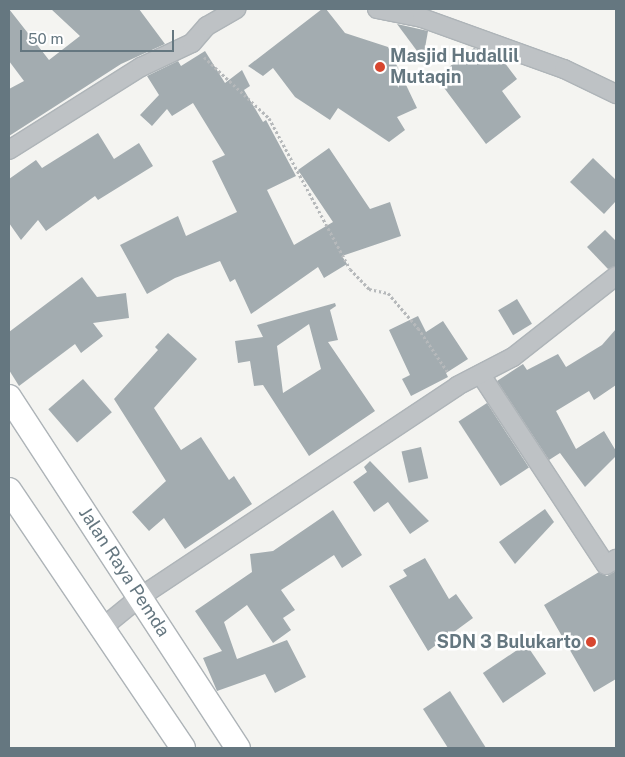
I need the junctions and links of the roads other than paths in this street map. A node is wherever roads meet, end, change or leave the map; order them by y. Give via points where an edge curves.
1 (236, 9) edge
2 (377, 9) edge
3 (616, 94) edge
4 (9, 150) edge
5 (616, 276) edge
6 (481, 375) junction
7 (9, 396) edge
8 (9, 490) edge
9 (616, 559) edge
10 (140, 596) junction
11 (102, 628) junction
12 (183, 748) edge
13 (238, 748) edge

1 - 4 street via 207,26 192,43 141,67
2 - 3 street via 422,18 564,68
5 - 6 street via 513,357
6 - 9 street via 606,565
6 - 10 street via 457,386
7 - 10 street, Jalan Raya Pemda
8 - 11 street
10 - 11 street
10 - 13 street, Jalan Raya Pemda
11 - 12 street

